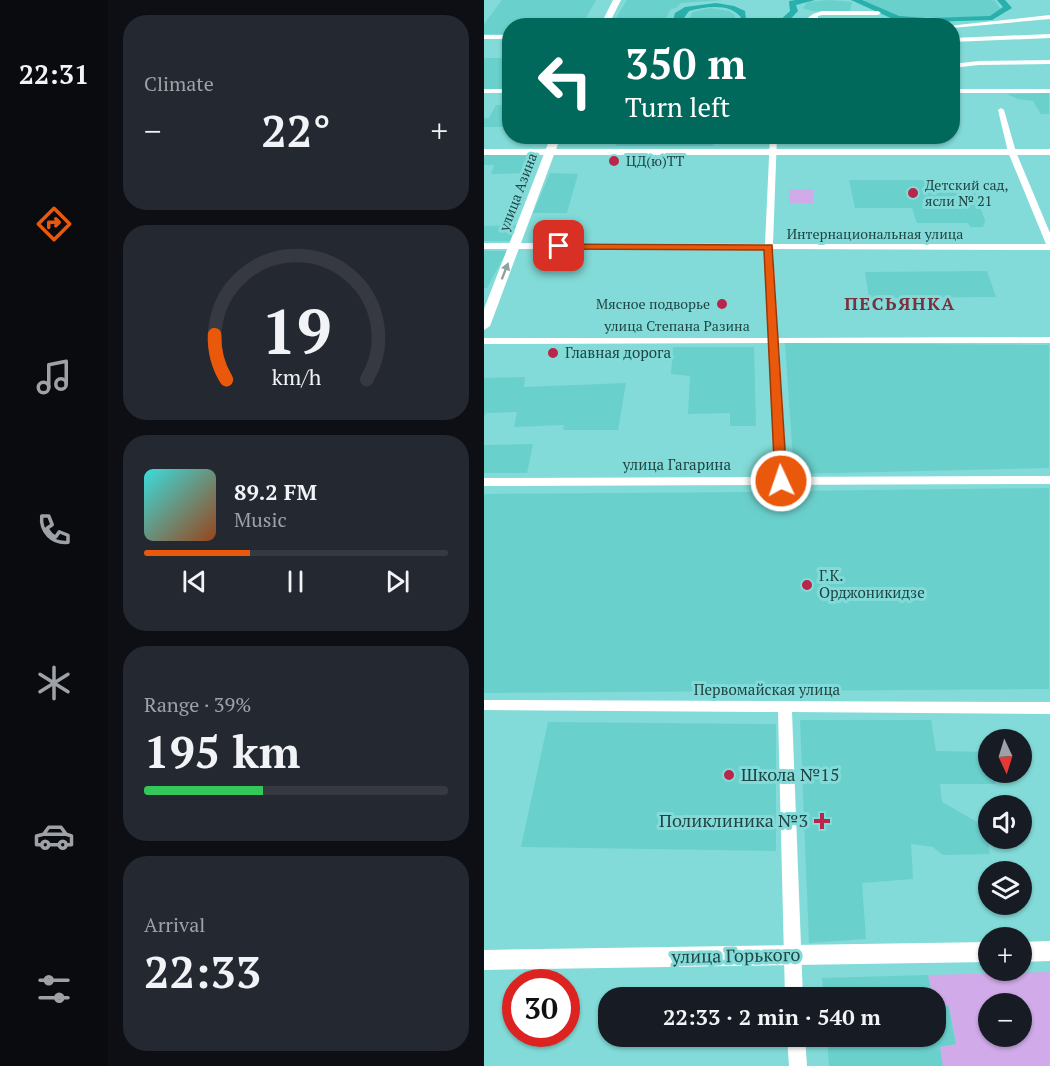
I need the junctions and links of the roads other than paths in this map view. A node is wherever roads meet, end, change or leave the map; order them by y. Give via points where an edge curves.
1 (617, 0) edge
2 (878, 13) dead end
3 (815, 15) junction
4 (1050, 17) edge
5 (608, 18) edge
6 (811, 18) edge
7 (815, 18) edge
8 (960, 25) edge
9 (1050, 36) edge
10 (484, 37) edge
11 (502, 37) edge
12 (960, 40) edge
13 (1050, 56) edge
14 (1040, 62) junction
15 (1050, 62) edge
16 (960, 65) edge
17 (502, 91) edge
18 (960, 91) edge
19 (1050, 91) edge
20 (484, 92) edge
21 (1001, 110) dead end
22 (553, 144) edge
23 (774, 144) edge
24 (484, 152) edge
25 (550, 152) junction
26 (773, 152) junction
27 (1012, 152) junction
28 (1050, 152) edge
29 (484, 246) edge
30 (514, 246) junction
31 (1050, 246) edge
32 (769, 247) junction
33 (484, 326) edge
34 (774, 339) junction
35 (1050, 340) edge
36 (484, 341) edge
37 (1050, 480) edge
38 (781, 481) junction
39 (484, 482) edge
40 (484, 705) edge
41 (785, 706) junction
42 (1050, 708) edge
43 (1050, 951) edge
44 (978, 952) edge
45 (1032, 952) edge
46 (792, 955) junction
47 (484, 960) edge
48 (793, 987) edge
49 (797, 1047) edge
50 (798, 1066) edge

1 - 5 main road
2 - 3 street
3 - 6 street
3 - 7 street
4 - 8 street
9 - 12 street
10 - 11 street
13 - 14 street
14 - 15 street
14 - 16 street
17 - 20 street
18 - 19 street
21 - 27 street
22 - 25 main road, улица Азина
23 - 26 street
24 - 25 street
25 - 26 street
25 - 30 main road, улица Азина
26 - 27 street
26 - 32 street
27 - 28 street
27 - 31 street
29 - 30 street, Интернациональная улица
30 - 32 street, Интернациональная улица
33 -> 30 main road, улица Азина
31 - 32 street, Интернациональная улица
32 - 34 street
34 - 35 street, улица Степана Разина
34 - 36 street, улица Степана Разина
34 - 38 street
37 - 38 street, улица Гагарина
38 - 39 street, улица Гагарина
40 - 41 street, Первомайская улица
41 - 42 street, Первомайская улица
41 - 46 street
43 - 45 street
44 - 46 street, улица Горького
46 - 47 street, улица Горького
46 - 48 street
49 - 50 street

